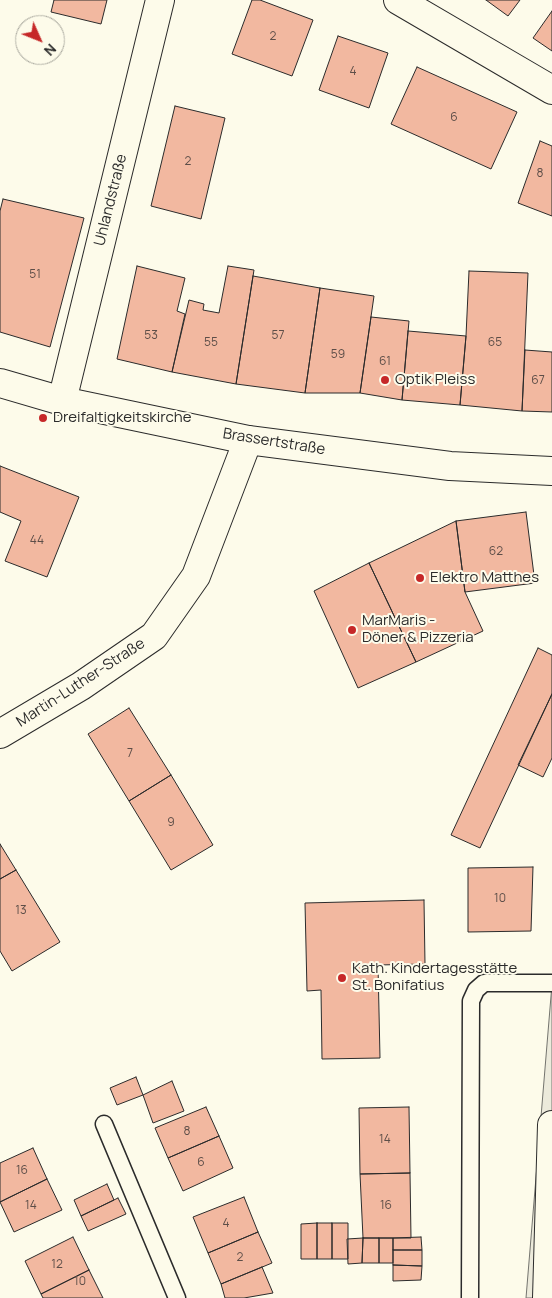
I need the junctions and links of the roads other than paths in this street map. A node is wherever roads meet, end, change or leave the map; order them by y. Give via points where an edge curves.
1 (160, 0) edge
2 (398, 0) edge
3 (552, 90) edge
4 (0, 382) edge
5 (62, 401) junction
6 (248, 440) junction
7 (552, 471) edge
8 (0, 734) edge
9 (552, 983) edge
10 (104, 1124) dead end
11 (552, 1125) edge
12 (178, 1298) edge
13 (470, 1298) edge
14 (547, 1298) edge

1 - 5 street, Uhlandstraße
2 - 3 street
4 - 5 street, Brassertstraße
5 - 6 street, Brassertstraße
6 - 7 street, Brassertstraße via 450,466
6 - 8 street, Martin-Luther-Straße via 196,576 154,636 81,686
9 - 13 lane via 484,983 470,1001
10 - 12 lane
11 - 14 street

